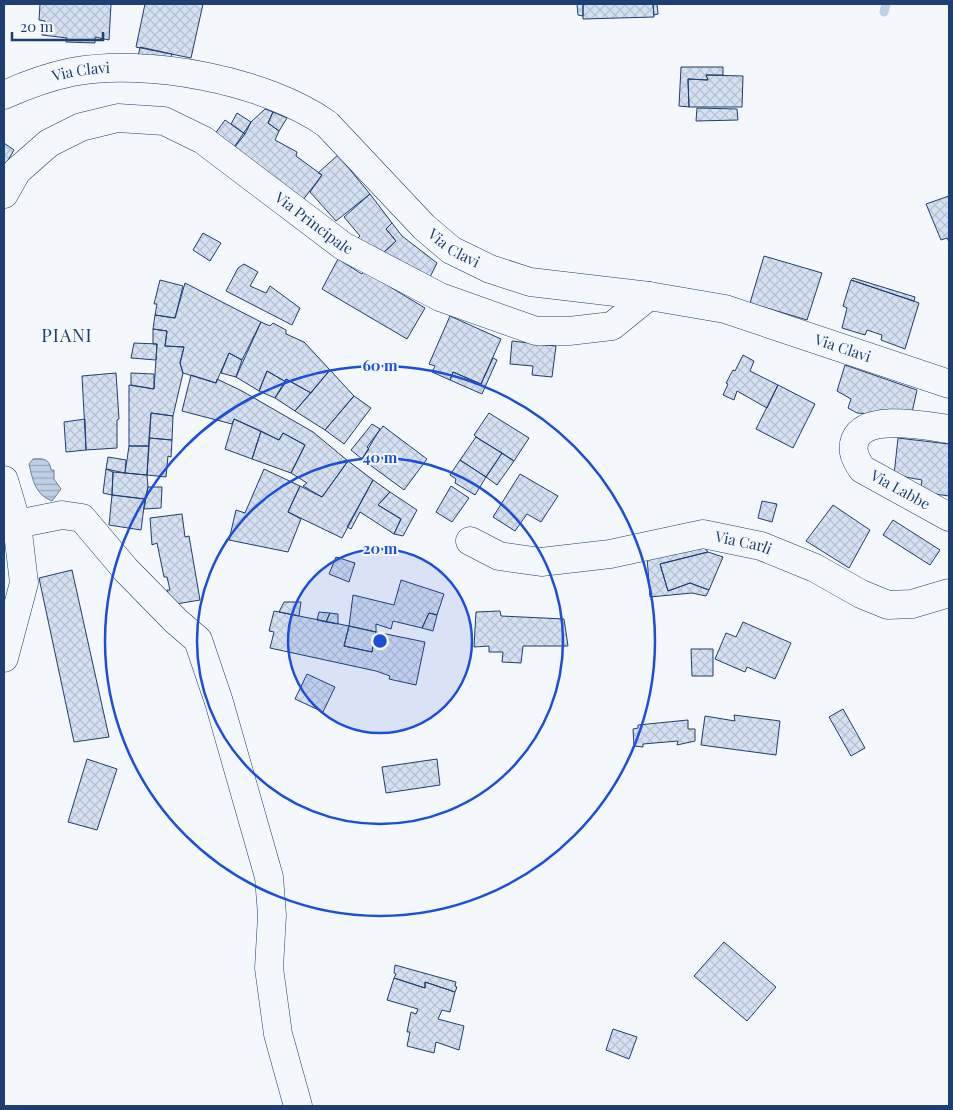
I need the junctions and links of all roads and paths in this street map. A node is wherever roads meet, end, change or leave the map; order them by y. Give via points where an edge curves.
1 (4, 95) edge
2 (4, 194) edge
3 (649, 296) junction
4 (949, 384) edge
5 (949, 429) edge
6 (4, 480) edge
7 (949, 517) edge
8 (17, 524) junction
9 (470, 541) dead end
10 (949, 593) edge
11 (4, 658) edge
12 (298, 1106) edge

1 - 3 street, Via Clavi via 36,81 74,72 137,68 201,76 280,98 328,124 424,227 451,250 490,269 530,282
2 - 3 street, Via Principale via 17,171 48,143 81,128 118,118 164,121 203,140 343,246 440,297 536,331 569,331 612,326
3 - 4 street, Via Clavi via 725,309
5 - 7 street, Via Labbe via 874,424 860,432 854,455 862,469
6 - 8 street
8 - 11 street via 24,583
8 - 12 street via 62,515 82,518 126,570 198,640 269,877 272,915 269,968 278,1034
9 - 10 street, Via Carli via 499,556 542,562 610,554 703,534 761,546 815,568 888,605 912,604

